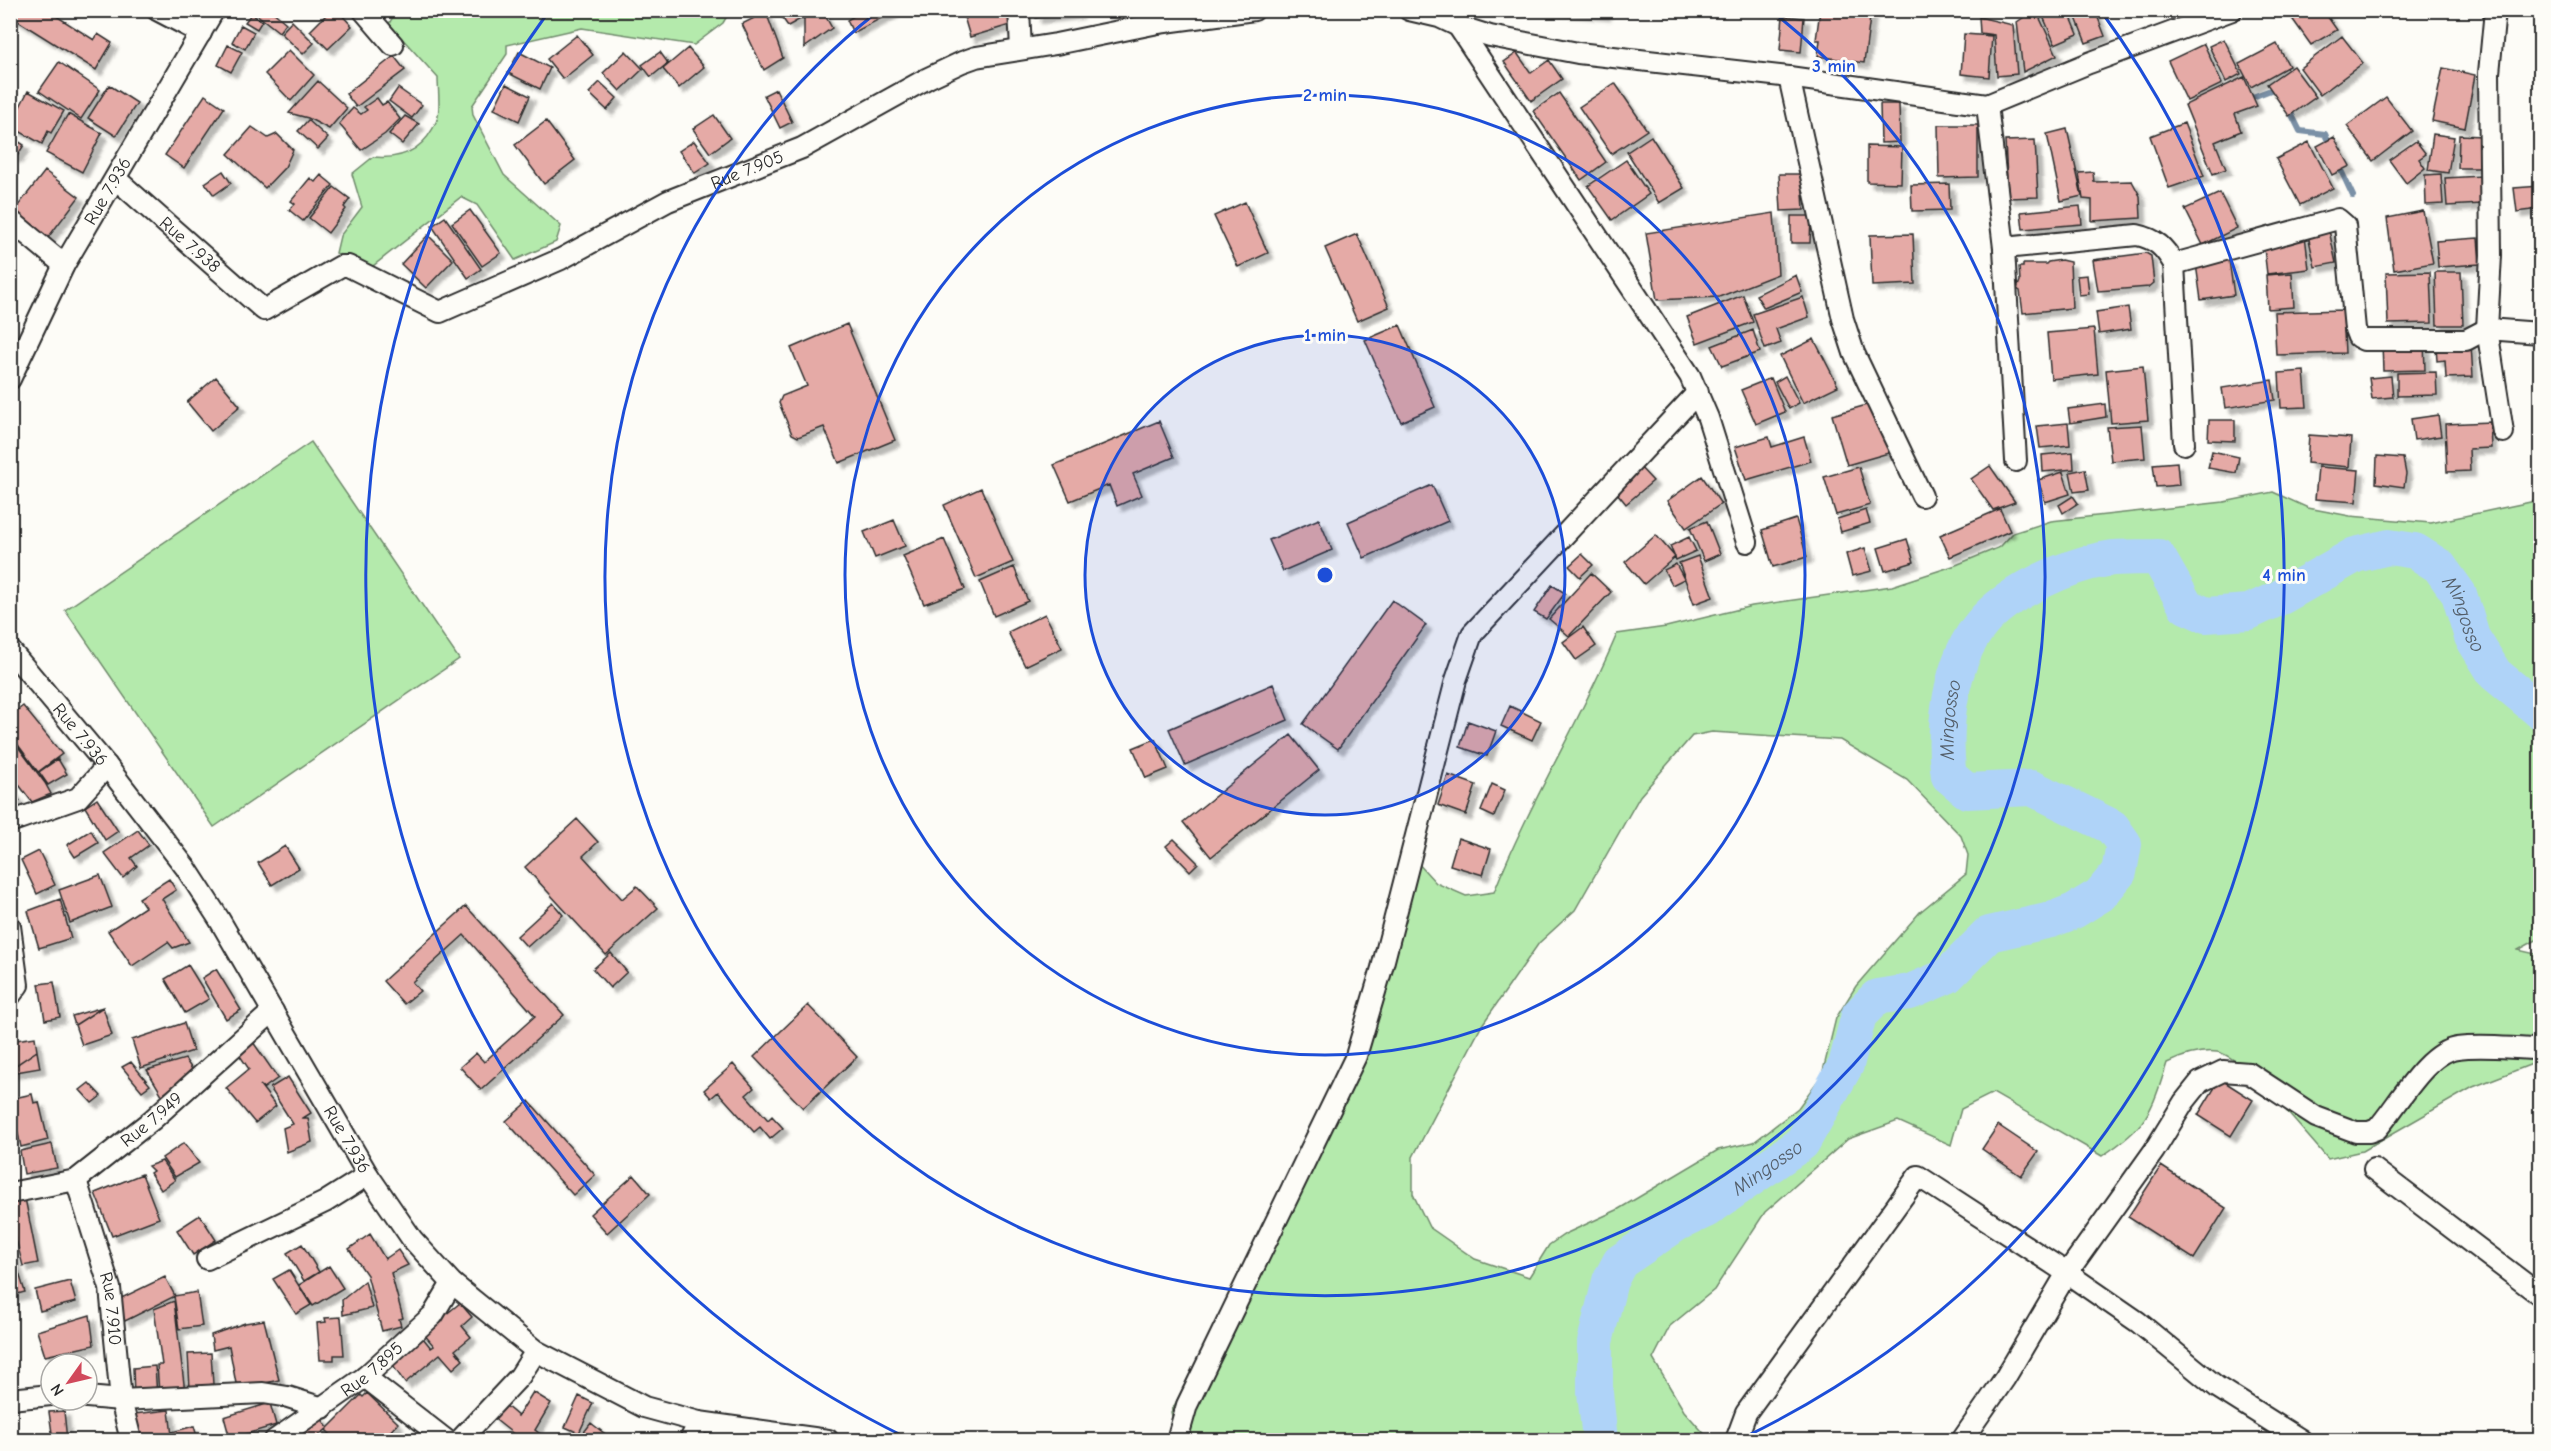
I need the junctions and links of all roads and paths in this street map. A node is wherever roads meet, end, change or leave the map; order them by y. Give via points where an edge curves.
1 (157, 10) edge
2 (214, 10) edge
3 (363, 10) edge
4 (1019, 10) edge
5 (1254, 10) edge
6 (1409, 10) edge
7 (2232, 10) edge
8 (2494, 10) edge
9 (1458, 27) junction
10 (201, 33) junction
11 (393, 45) dead end
12 (1021, 49) junction
13 (1789, 77) junction
14 (1987, 105) junction
15 (116, 179) junction
16 (10, 220) edge
17 (2004, 248) junction
18 (2174, 264) junction
19 (64, 265) junction
20 (264, 310) joint
21 (2487, 329) junction
22 (2541, 333) edge
23 (10, 379) edge
24 (1698, 392) junction
25 (2504, 432) dead end
26 (2184, 444) dead end
27 (2016, 461) dead end
28 (1922, 496) dead end
29 (1747, 542) dead end
30 (10, 650) edge
31 (107, 766) junction
32 (10, 822) edge
33 (10, 926) edge
34 (10, 996) edge
35 (273, 1011) junction
36 (2541, 1049) edge
37 (2374, 1169) dead end
38 (368, 1175) junction
39 (76, 1180) junction
40 (10, 1193) edge
41 (207, 1259) dead end
42 (2067, 1273) junction
43 (452, 1283) junction
44 (2541, 1295) edge
45 (536, 1351) junction
46 (365, 1377) junction
47 (39, 1396) edge
48 (99, 1398) edge
49 (10, 1399) edge
50 (122, 1400) junction
51 (323, 1408) junction
52 (699, 1422) junction
53 (131, 1440) edge
54 (275, 1440) edge
55 (446, 1440) edge
56 (460, 1440) edge
57 (690, 1440) edge
58 (828, 1440) edge
59 (1177, 1440) edge
60 (1736, 1440) edge
61 (1962, 1440) edge
62 (2301, 1440) edge

1 - 10 street
2 - 10 street, Rue 7.936
3 - 11 street
4 - 12 street
5 - 12 street, Rue 7.905 via 1158,23
6 - 9 street via 1439,17
7 - 14 street
8 - 21 street via 2489,85 2491,255
9 - 13 street via 1578,53
9 - 24 street
10 - 15 street, Rue 7.936
12 - 20 street, Rue 7.905 via 962,62 802,148 668,201 561,259 447,311 432,309 348,266 341,266
13 - 14 street
13 - 28 street via 1843,319 1854,353
14 - 17 street
15 - 19 street, Rue 7.936
15 - 20 street, Rue 7.938
16 - 19 street
17 - 18 street via 2137,235 2153,239 2166,249
17 - 27 street
18 - 21 street via 2338,219 2345,225 2358,337 2466,340
18 - 26 street
19 - 23 street, Rue 7.936
21 - 22 street
21 - 25 street
24 - 29 street
24 - 59 street via 1472,634 1456,680 1356,1056 1187,1405
30 - 31 street, Rue 7.936
31 - 32 street via 78,798
31 - 35 street, Rue 7.936 via 186,868
33 - 34 street via 18,985
35 - 38 street, Rue 7.936
35 - 39 street, Rue 7.949 via 152,1120
36 - 42 street via 2455,1048 2416,1078 2377,1129 2369,1132 2356,1132 2316,1117 2249,1072 2223,1071 2200,1082
37 - 44 street
38 - 41 street via 325,1202
38 - 43 street, Rue 7.936 via 412,1239
39 - 40 street, Rue 7.949
39 - 50 street, Rue 7.910 via 110,1288
42 - 60 street via 1918,1176 1746,1413
42 - 61 street via 2005,1378
42 - 62 street via 2138,1322 2217,1387
43 - 45 street, Rue 7.936
43 - 46 street, Rue 7.895 via 433,1315
45 - 52 street, Rue 7.936 via 644,1407
45 - 56 street via 520,1376
46 - 51 street, Rue 7.895
46 - 55 street
47 - 49 street
48 - 50 street
50 - 51 street via 263,1393
50 - 53 street, Rue 7.910
51 - 54 street, Rue 7.895
52 - 57 street
52 - 58 street, Rue 7.936

